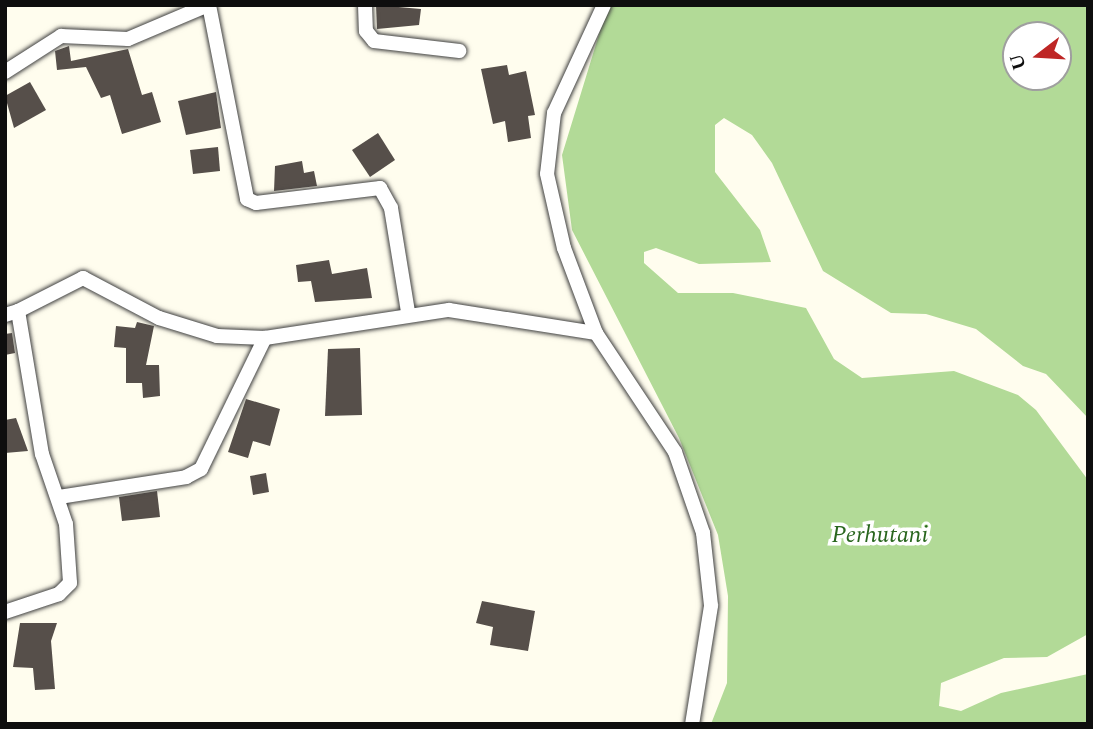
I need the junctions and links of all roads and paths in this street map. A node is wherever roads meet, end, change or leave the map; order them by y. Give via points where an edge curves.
1 (208, 5) edge
2 (365, 5) edge
3 (604, 5) edge
4 (459, 51) dead end
5 (5, 72) edge
6 (408, 312) junction
7 (12, 313) edge
8 (596, 333) junction
9 (265, 338) junction
10 (59, 497) junction
11 (5, 612) edge
12 (692, 724) edge

1 - 5 street via 128,39 61,36
1 - 6 street via 247,199 256,203 380,188 391,208
2 - 4 street via 366,31 374,41
3 - 8 street via 554,113 548,142 553,206
6 - 8 street via 470,310
6 - 9 street
7 - 9 street via 83,278 188,328
7 - 10 street via 42,454
8 - 12 street via 675,452 703,533 710,606
9 - 10 street via 201,468 186,477
10 - 11 street via 69,588

